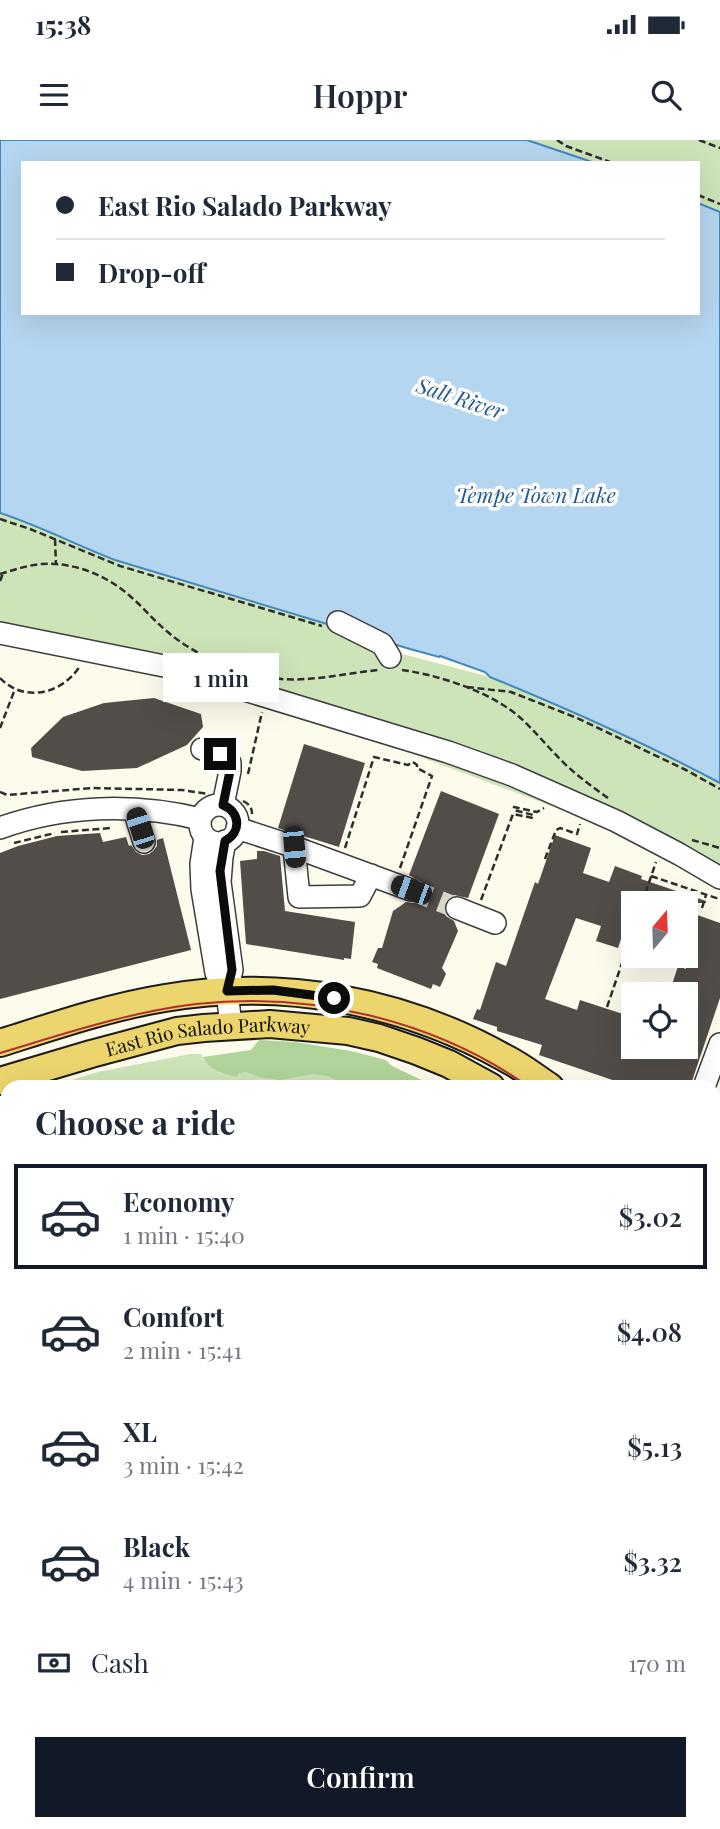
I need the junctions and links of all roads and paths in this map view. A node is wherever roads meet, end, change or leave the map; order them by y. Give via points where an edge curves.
1 (556, 140) edge
2 (699, 140) edge
3 (720, 148) edge
4 (607, 161) edge
5 (700, 196) edge
6 (720, 204) edge
7 (0, 519) edge
8 (55, 539) junction
9 (56, 564) junction
10 (2, 573) edge
11 (0, 581) edge
12 (330, 624) joint
13 (0, 633) edge
14 (86, 650) junction
15 (388, 665) junction
16 (228, 666) dead end
17 (0, 678) edge
18 (463, 686) junction
19 (265, 687) junction
20 (15, 689) junction
21 (0, 728) edge
22 (202, 749) dead end
23 (248, 775) dead end
24 (720, 789) edge
25 (551, 792) junction
26 (614, 802) dead end
27 (586, 808) junction
28 (139, 827) junction
29 (217, 831) junction
30 (5, 836) edge
31 (684, 838) dead end
32 (294, 847) junction
33 (345, 848) dead end
34 (720, 848) edge
35 (545, 859) dead end
36 (657, 859) dead end
37 (371, 875) junction
38 (651, 876) junction
39 (409, 882) joint
40 (716, 888) edge
41 (646, 891) edge
42 (706, 895) junction
43 (480, 902) dead end
44 (457, 908) tunnel mouth
45 (702, 908) dead end
46 (495, 923) dead end
47 (621, 966) edge
48 (227, 991) junction
49 (607, 1007) dead end
50 (231, 1026) junction
51 (0, 1043) edge
52 (720, 1044) edge
53 (3, 1080) edge
54 (477, 1080) edge
55 (539, 1080) edge
56 (707, 1080) edge

1 - 4 path
2 - 3 path
5 - 6 path
7 - 8 path
8 - 9 path
8 - 12 path via 120,566
9 - 10 path
9 - 16 path via 84,569 113,583 167,632
10 - 11 path
12 - 15 lane via 382,644
13 - 14 lane
14 - 19 lane
14 - 20 path via 64,684 40,693
15 - 18 path
15 - 19 path via 289,679
17 - 20 path
18 - 24 path via 511,692 577,718
18 - 26 path via 504,705 579,778
19 - 23 path
19 - 25 lane
20 - 21 path
22 - 29 lane via 230,762 223,805 237,819
25 - 27 lane
25 - 43 path via 543,810 514,807 533,818 513,814
27 - 35 path via 577,834 556,830
27 - 40 lane via 649,838
28 - 29 lane via 160,810
28 - 30 path
28 - 30 lane via 116,809 66,811
29 - 32 lane
29 - 48 lane via 232,970
31 - 34 path
32 - 37 lane
32 - 37 lane via 299,897 360,896
33 - 39 path via 374,757 412,762 432,776 399,869
36 - 38 path
37 - 39 lane
38 - 41 path
38 - 42 path
40 - 42 path
40 - 42 path
42 - 45 path
44 - 46 lane
47 - 49 path
48 - 50 lane
48 - 51 main road, East Rio Salado Parkway via 164,998
48 - 55 main road, East Rio Salado Parkway via 313,994 406,1014 463,1036
50 - 53 main road, East Rio Salado Parkway via 177,1031
50 - 54 main road, East Rio Salado Parkway via 271,1024 348,1031 438,1060
52 - 56 lane

